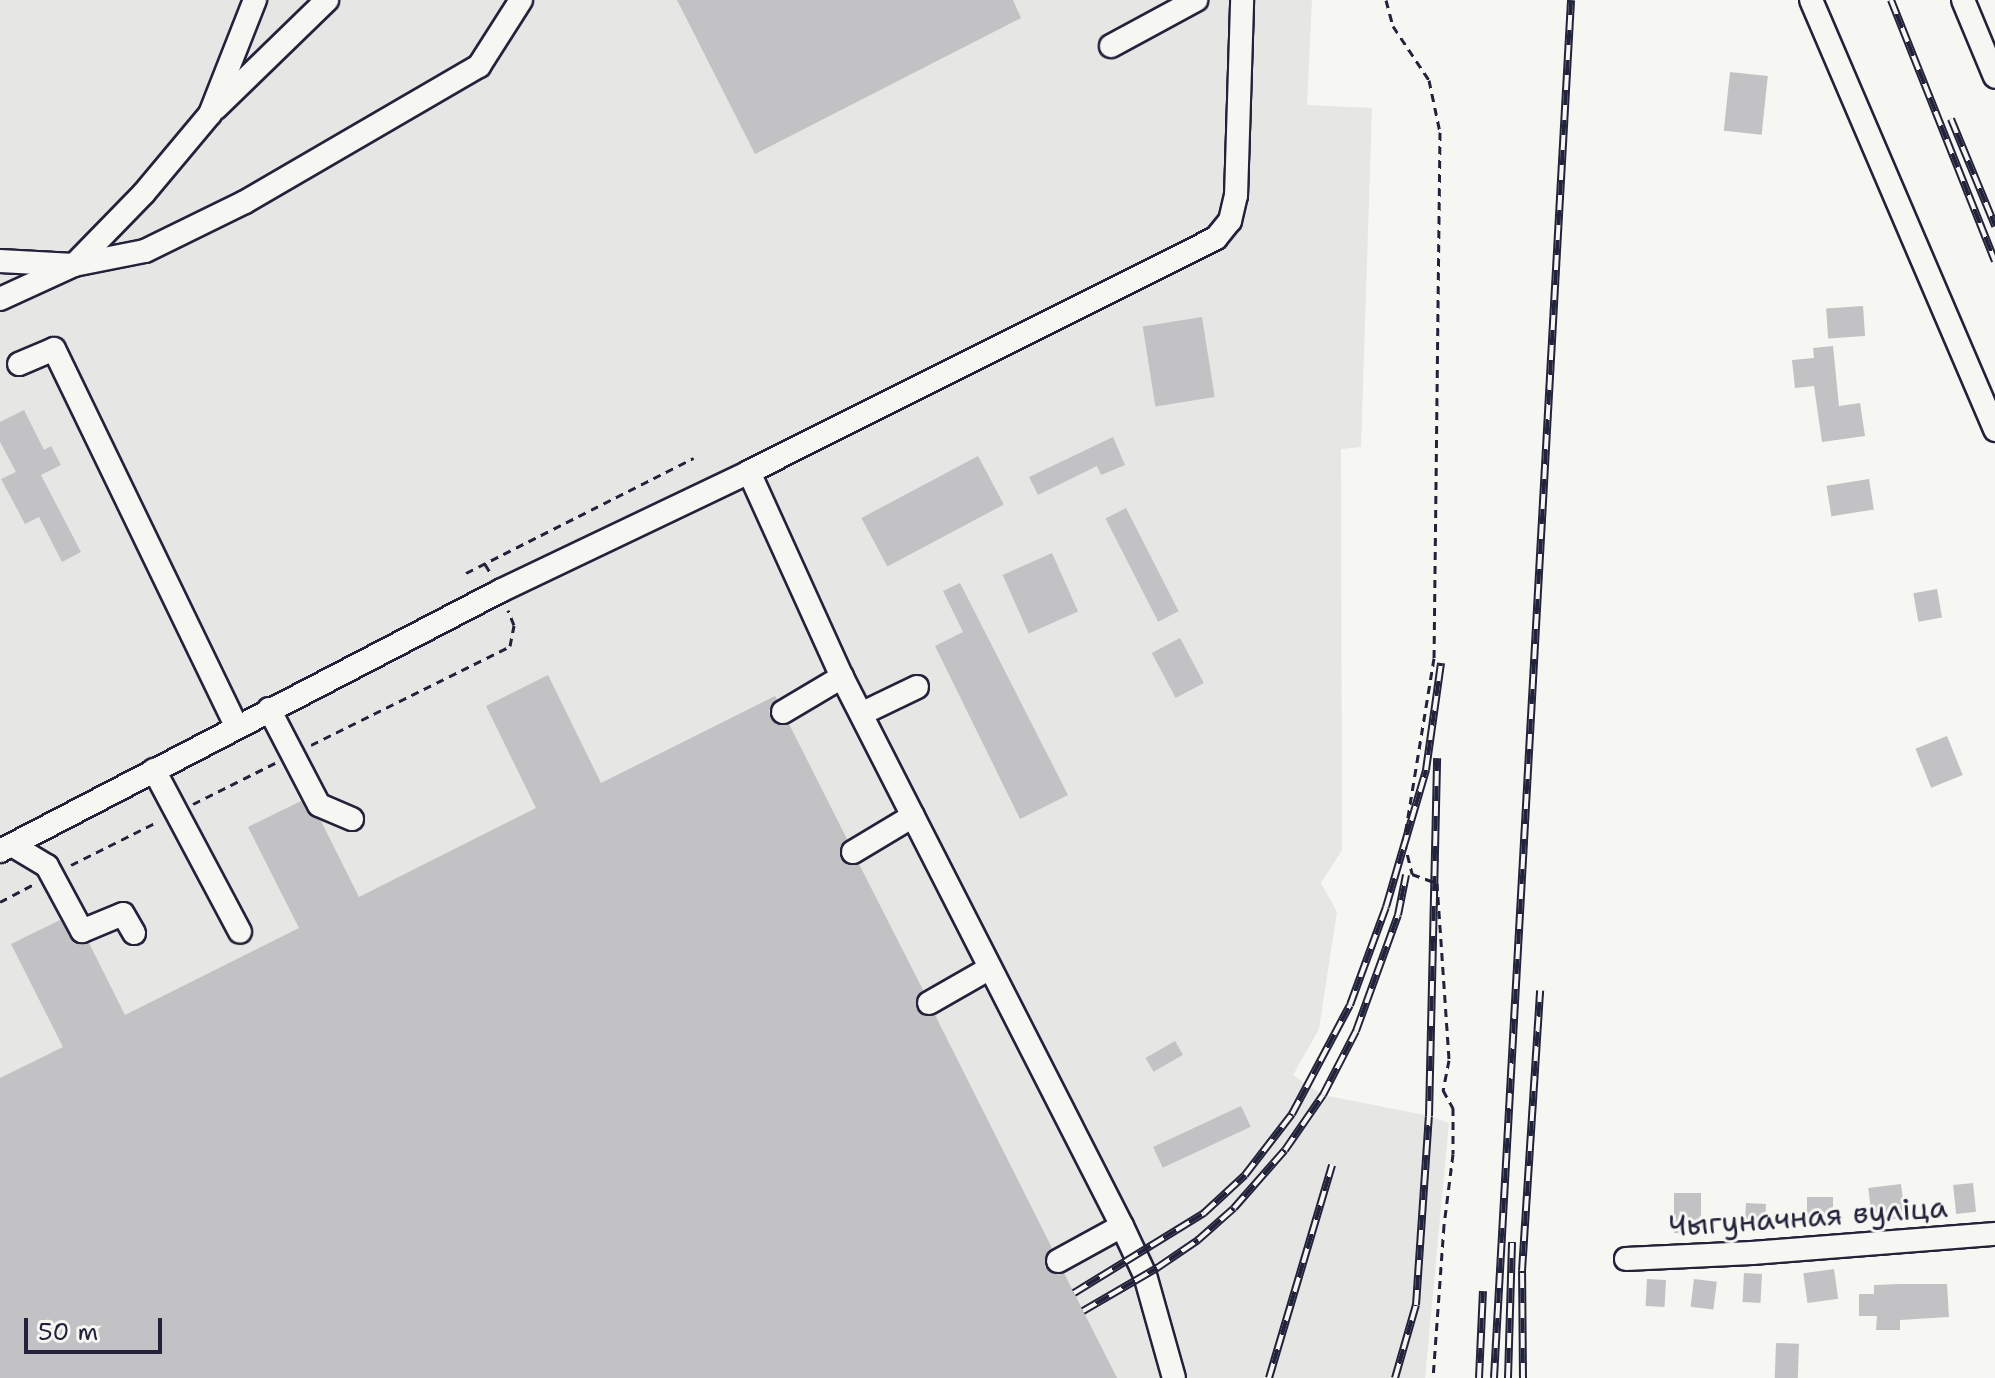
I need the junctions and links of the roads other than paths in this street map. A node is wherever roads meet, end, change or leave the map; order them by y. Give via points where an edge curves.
1 (255, 0) edge
2 (327, 0) edge
3 (521, 0) edge
4 (1196, 0) edge
5 (1242, 0) edge
6 (1811, 0) edge
7 (1963, 0) edge
8 (1111, 46) dead end
9 (1995, 77) edge
10 (210, 114) junction
11 (0, 261) edge
12 (74, 265) junction
13 (0, 299) edge
14 (19, 364) dead end
15 (1995, 430) edge
16 (749, 472) junction
17 (842, 677) junction
18 (917, 687) dead end
19 (269, 709) junction
20 (783, 712) dead end
21 (863, 713) junction
22 (236, 726) junction
23 (154, 770) junction
24 (913, 816) junction
25 (352, 819) dead end
26 (6, 848) edge
27 (853, 852) dead end
28 (240, 932) dead end
29 (134, 933) dead end
30 (990, 968) junction
31 (929, 1003) dead end
32 (1122, 1226) junction
33 (1995, 1234) edge
34 (1626, 1259) dead end
35 (1058, 1261) dead end
36 (1174, 1378) edge

1 - 10 street
2 - 10 street
3 - 12 street via 479,66 245,202 145,251
4 - 8 street
5 - 16 street via 1236,196 1230,221 1216,238
6 - 15 street
7 - 9 street
10 - 12 street
11 - 12 street
12 - 13 street
14 - 22 street via 54,349
16 - 17 street
16 - 19 street
17 - 20 street
17 - 21 street
18 - 21 street
19 - 22 street
19 - 25 street via 319,805
21 - 24 street
22 - 23 street
23 - 26 street
23 - 28 street
24 - 27 street
24 - 30 street
26 - 29 street via 47,866 82,931 123,914
30 - 31 street
30 - 32 street
32 - 35 street
32 - 36 street via 1145,1275
33 - 34 street, Чыгуначная вуліца

